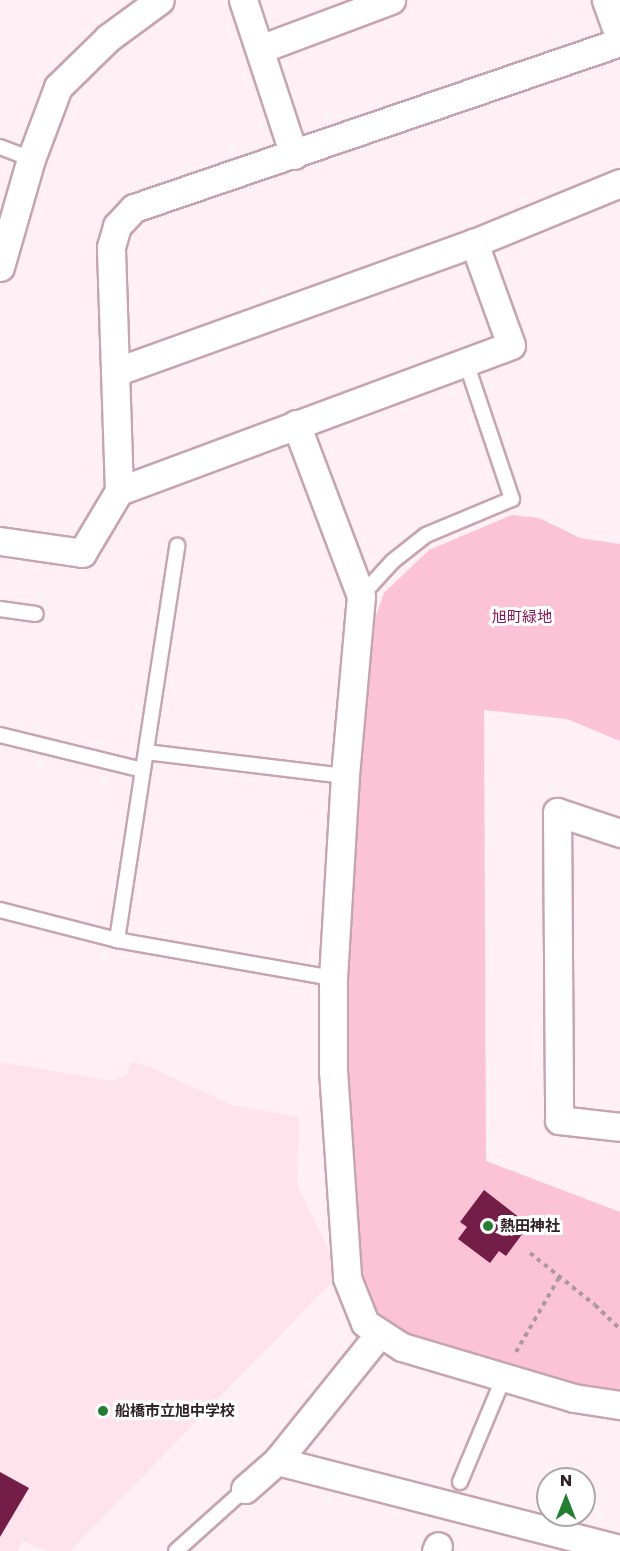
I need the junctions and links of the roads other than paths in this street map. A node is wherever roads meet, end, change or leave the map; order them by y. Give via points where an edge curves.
1 (160, 0) edge
2 (243, 0) edge
3 (392, 0) edge
4 (606, 0) edge
5 (620, 40) edge
6 (260, 49) junction
7 (0, 147) edge
8 (294, 155) junction
9 (31, 159) junction
10 (620, 183) edge
11 (474, 243) junction
12 (2, 251) edge
13 (466, 362) junction
14 (115, 372) junction
15 (296, 424) junction
16 (119, 491) junction
17 (0, 541) edge
18 (177, 546) dead end
19 (361, 596) junction
20 (0, 609) edge
21 (36, 614) dead end
22 (0, 735) edge
23 (146, 752) junction
24 (143, 770) junction
25 (345, 776) junction
26 (620, 834) edge
27 (0, 910) edge
28 (117, 940) junction
29 (333, 978) junction
30 (620, 1127) edge
31 (380, 1334) junction
32 (504, 1377) junction
33 (620, 1405) edge
34 (277, 1461) junction
35 (460, 1482) dead end
36 (245, 1489) joint
37 (620, 1549) edge
38 (176, 1551) edge

1 - 9 street via 108,38 58,87
2 - 6 street
3 - 6 street
4 - 5 street
5 - 8 street
6 - 8 street
7 - 9 lane
8 - 14 street via 134,208 117,226 111,247
9 - 12 street
10 - 11 street
11 - 13 street via 511,345
11 - 14 street
13 - 15 street
13 - 19 lane via 512,499 426,535 393,561
14 - 16 street
15 - 16 street
15 - 19 street
16 - 17 street via 82,553
18 - 23 lane
19 - 25 street
20 - 21 lane
22 - 24 lane
23 - 24 lane
23 - 25 lane
24 - 28 lane
25 - 29 street
26 - 30 street via 557,812 559,1120
27 - 28 lane
28 - 29 lane
29 - 31 street via 333,1070 347,1278 365,1323
31 - 32 street via 402,1347
31 - 34 street
32 - 33 street via 574,1398
32 - 35 lane
34 - 36 street
34 - 37 street
36 - 38 lane

